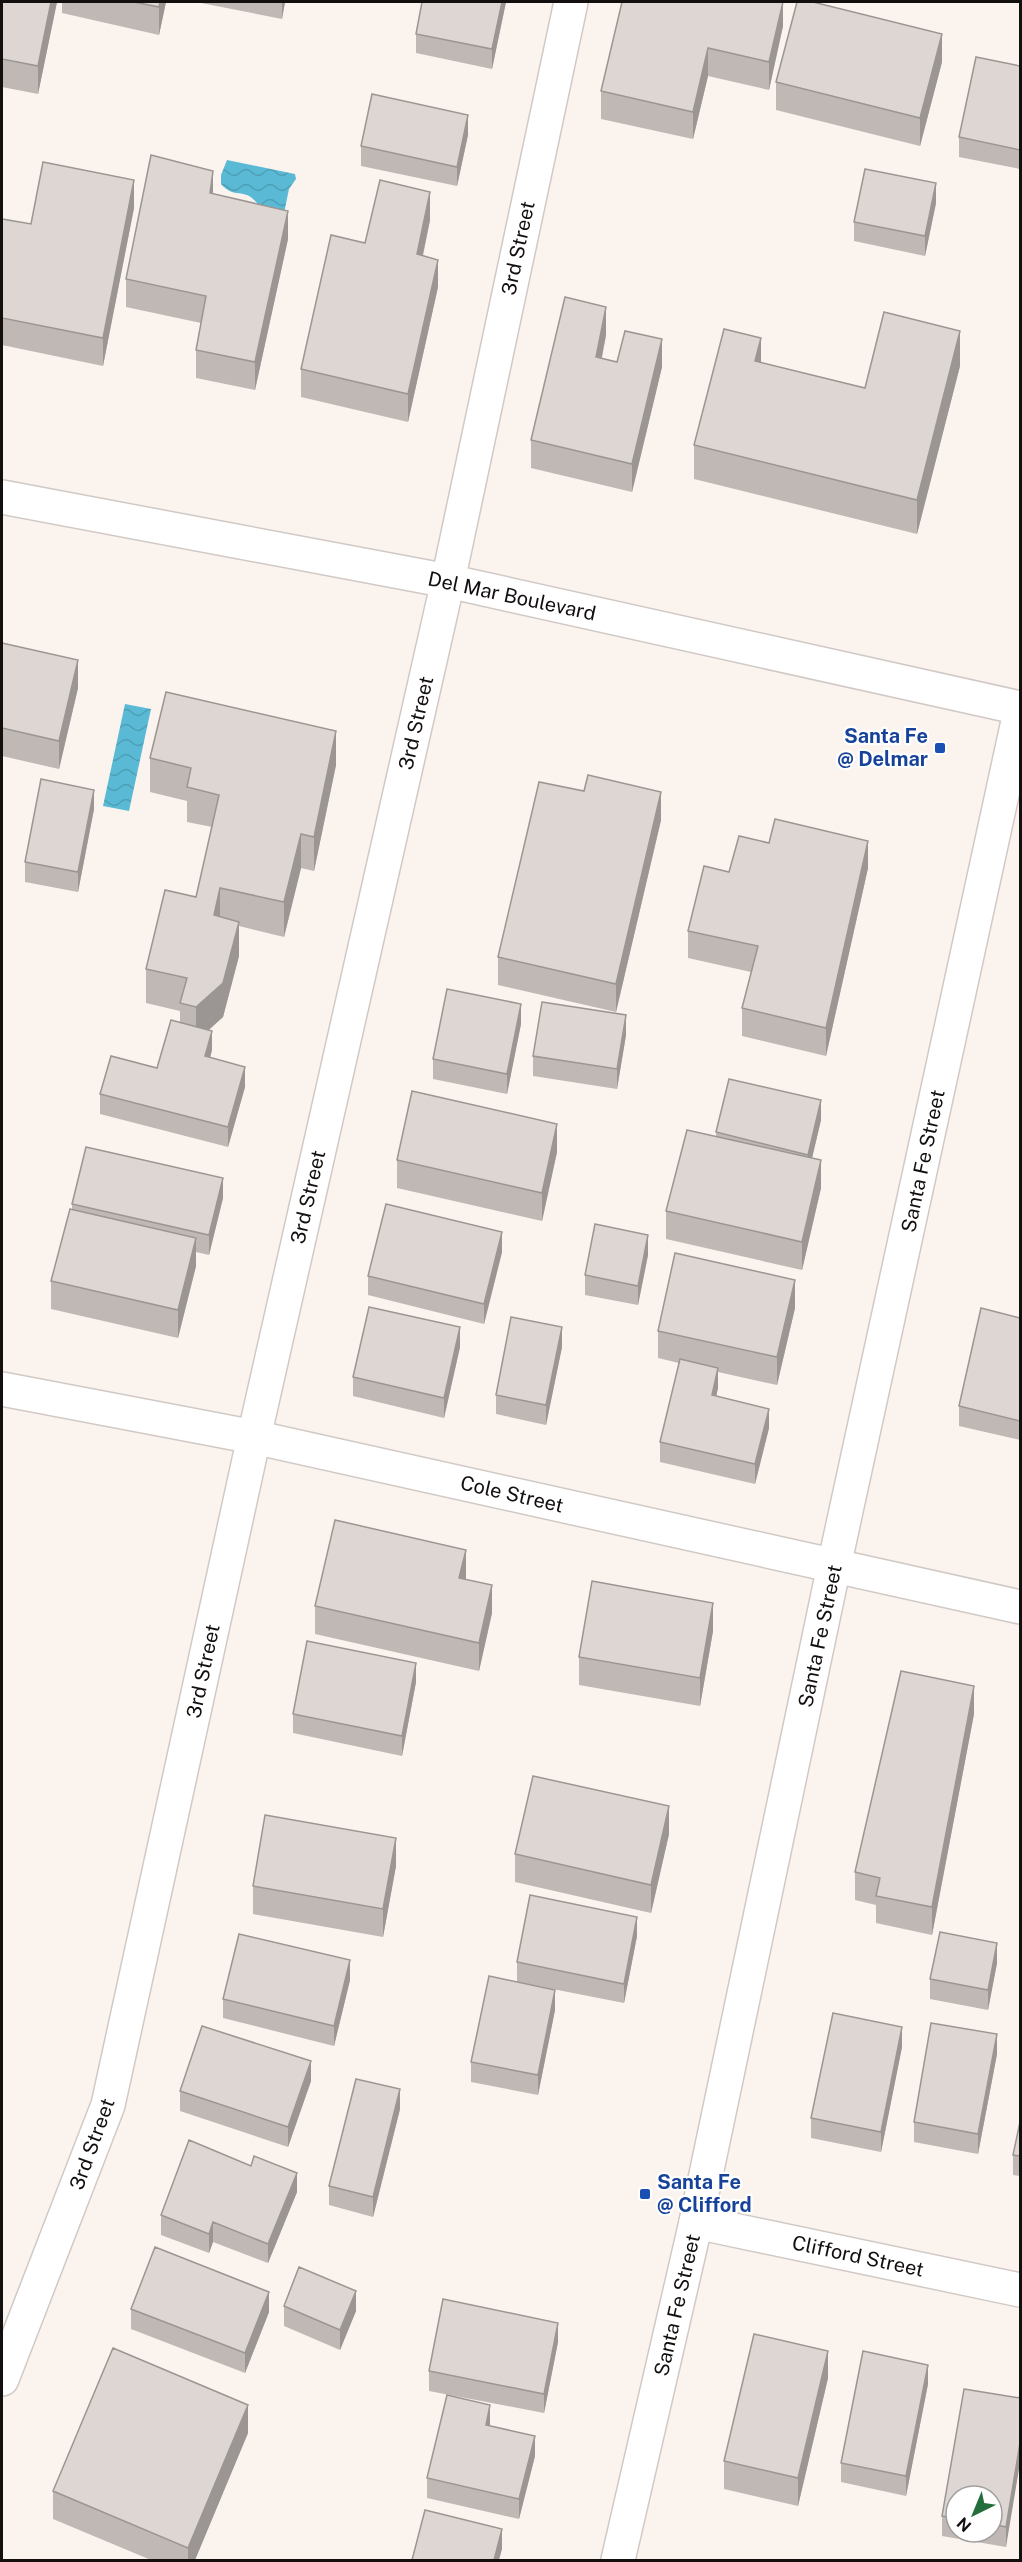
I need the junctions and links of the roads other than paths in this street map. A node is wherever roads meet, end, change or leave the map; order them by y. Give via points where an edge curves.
1 (570, 2) edge
2 (2, 497) edge
3 (448, 581) junction
4 (1020, 710) edge
5 (2, 1389) edge
6 (254, 1437) junction
7 (834, 1566) junction
8 (1020, 1607) edge
9 (696, 2222) junction
10 (1020, 2290) edge
11 (2, 2379) edge
12 (618, 2560) edge

1 - 3 street, 3rd Street
2 - 3 street, Del Mar Boulevard
3 - 4 street, Del Mar Boulevard
3 - 6 street, 3rd Street
4 - 7 street, Santa Fe Street
5 - 6 street, Cole Street
6 - 7 street, Cole Street
6 - 11 street, 3rd Street via 108,2105
7 - 8 street, Cole Street
7 - 9 street, Santa Fe Street
9 - 10 street, Clifford Street
9 - 12 street, Santa Fe Street

